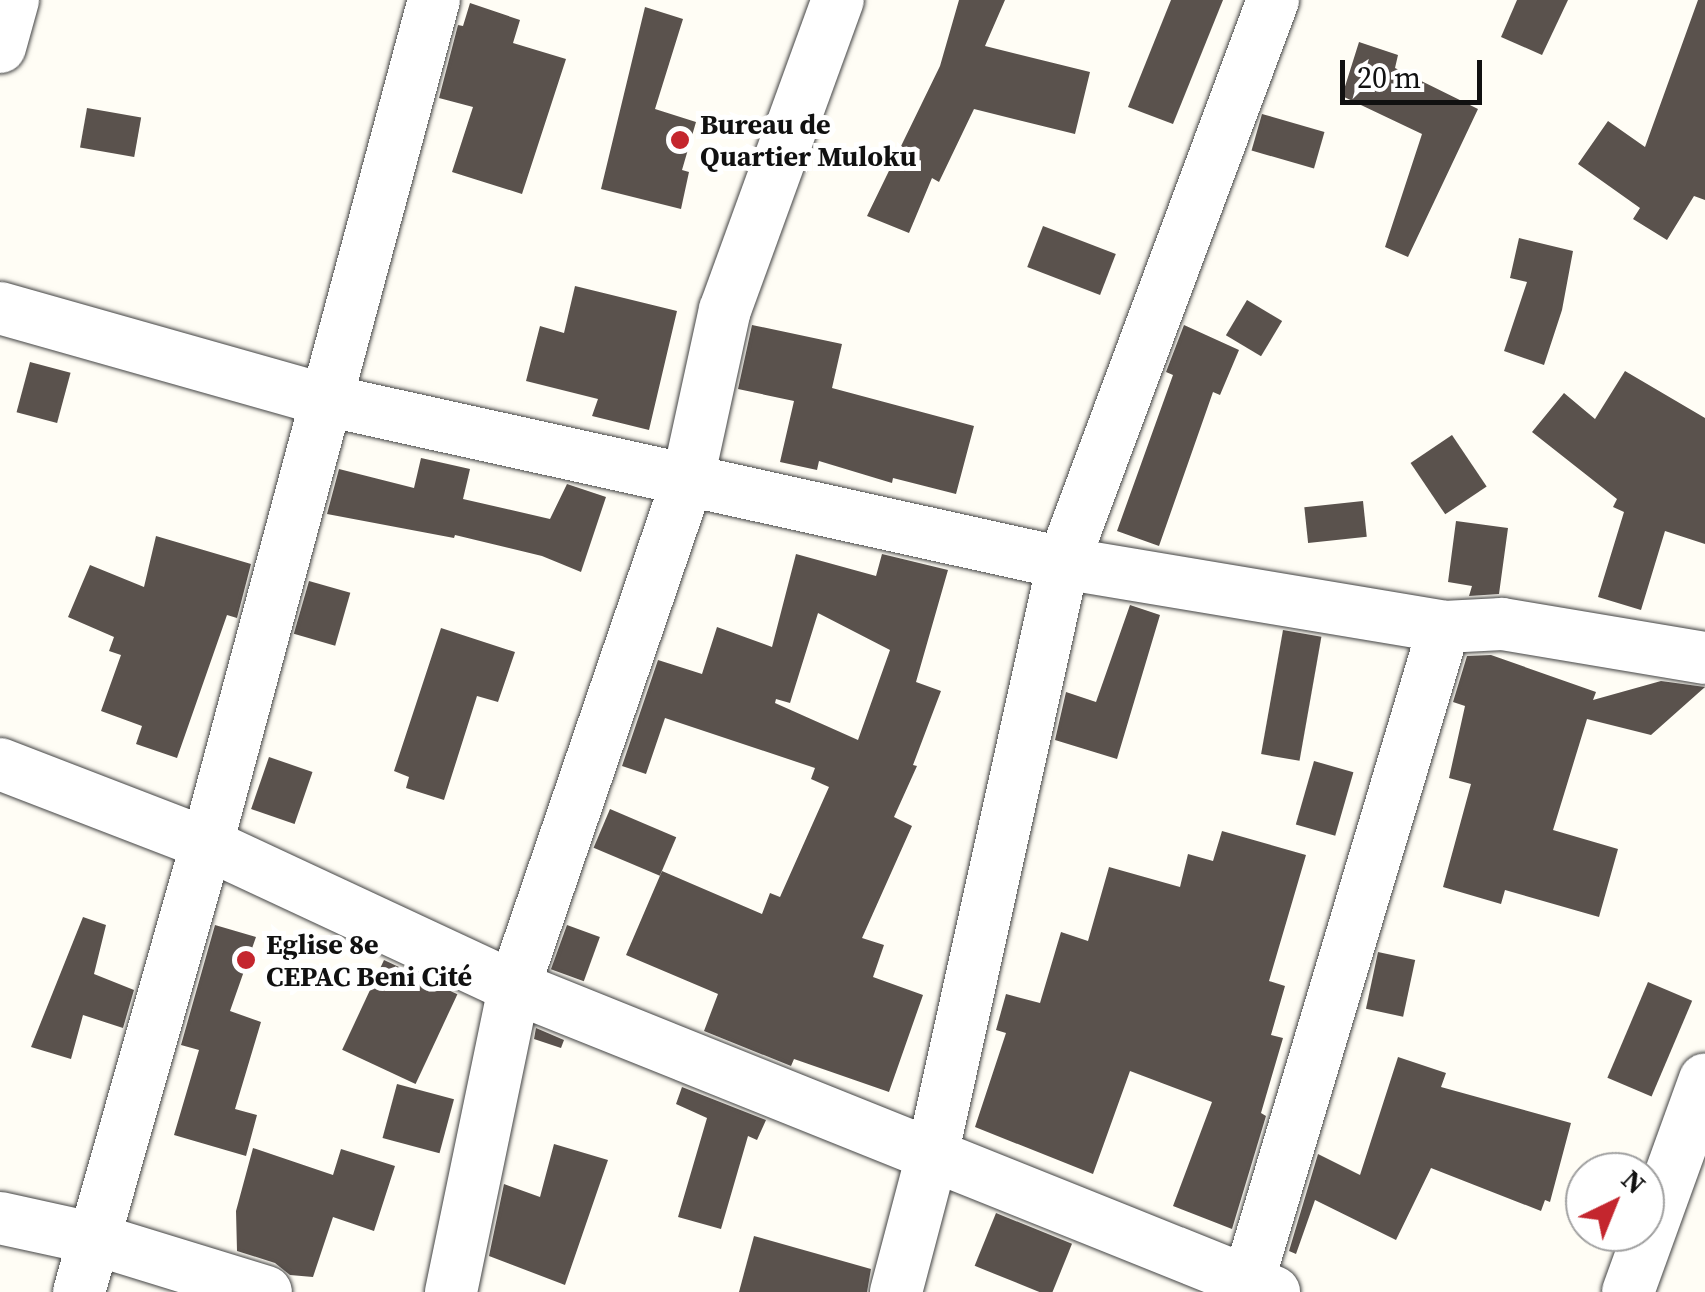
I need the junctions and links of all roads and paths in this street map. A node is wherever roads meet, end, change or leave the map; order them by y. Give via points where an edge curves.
1 (14, 0) edge
2 (434, 0) edge
3 (838, 0) edge
4 (1272, 0) edge
5 (0, 47) edge
6 (0, 308) edge
7 (326, 400) junction
8 (688, 479) junction
9 (1063, 563) junction
10 (1444, 627) junction
11 (1705, 658) edge
12 (0, 764) edge
13 (207, 844) junction
14 (514, 986) junction
15 (1705, 1079) edge
16 (932, 1156) junction
17 (0, 1218) edge
18 (91, 1238) junction
19 (1256, 1288) edge
20 (79, 1292) edge
21 (266, 1292) edge
22 (451, 1292) edge
23 (896, 1292) edge
24 (1628, 1292) edge

1 - 5 street
2 - 7 street
3 - 8 street via 726,310
4 - 9 street
6 - 7 street
7 - 8 street
7 - 13 street
8 - 9 street
8 - 14 street
9 - 10 street
9 - 16 street
10 - 11 street via 1502,624
10 - 19 street
12 - 13 street
13 - 14 street
13 - 18 street
14 - 16 street
14 - 22 street
15 - 24 street
16 - 19 street
16 - 23 street
17 - 18 street
18 - 20 street
18 - 21 street

